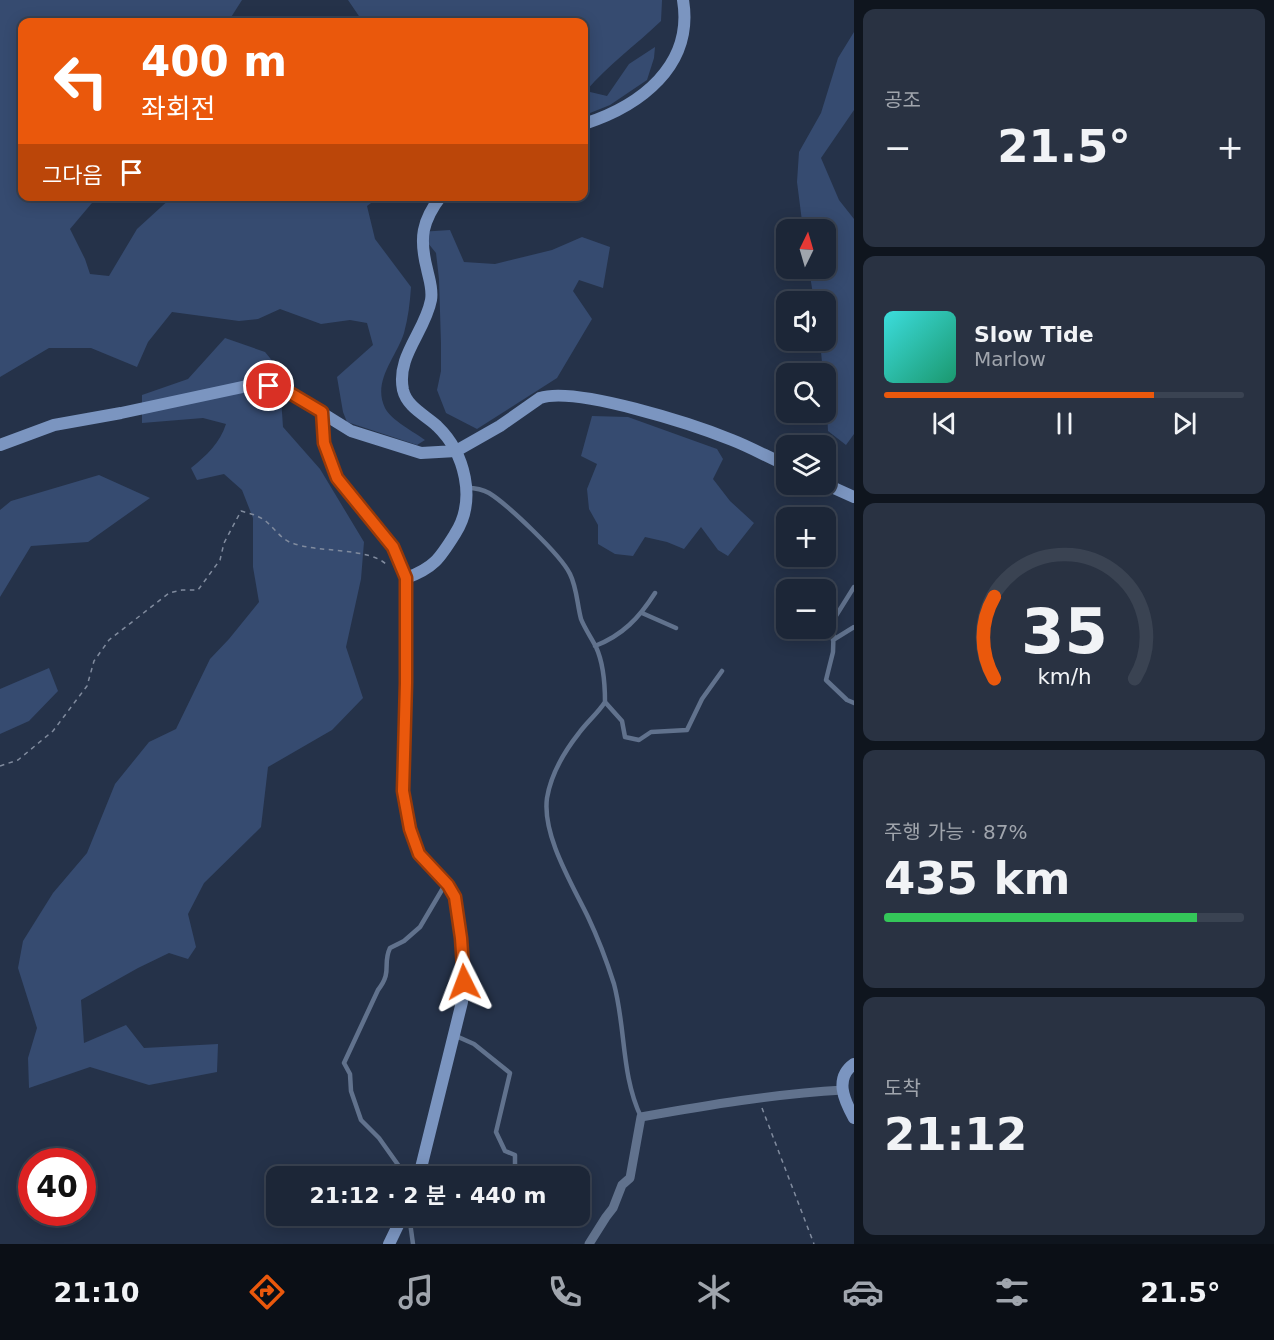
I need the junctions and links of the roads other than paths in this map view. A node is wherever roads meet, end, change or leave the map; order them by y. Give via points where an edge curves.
1 (683, 0) edge
2 (588, 122) edge
3 (438, 201) edge
4 (322, 412) junction
5 (0, 445) edge
6 (456, 451) junction
7 (776, 460) edge
8 (467, 488) junction
9 (836, 489) edge
10 (854, 497) edge
11 (406, 578) junction
12 (854, 587) edge
13 (655, 593) dead end
14 (642, 612) junction
15 (676, 627) dead end
16 (854, 627) edge
17 (833, 640) junction
18 (595, 646) junction
19 (722, 671) dead end
20 (605, 702) junction
21 (854, 703) edge
22 (446, 883) junction
23 (454, 1035) junction
24 (854, 1064) edge
25 (843, 1090) junction
26 (641, 1117) junction
27 (854, 1118) edge
28 (398, 1166) edge
29 (421, 1166) edge
30 (515, 1166) edge
31 (398, 1226) edge
32 (411, 1226) edge
33 (389, 1244) edge
34 (413, 1244) edge
35 (589, 1244) edge

1 - 2 street via 685,21 666,73 622,109
3 - 6 street via 424,228 422,251 431,286 430,306 406,354 402,382 406,400 438,427
4 - 5 street via 285,390 256,384 54,425
4 - 6 street via 351,431 421,453
4 - 11 street via 324,443 337,478 393,547
6 - 7 street via 548,396 591,399 665,417
6 - 8 street
8 - 11 street via 466,513 446,549 431,567
8 - 18 lane via 477,488 498,499 565,566
9 - 10 street
11 - 22 street via 403,791 419,854
12 - 17 lane via 834,619
13 - 14 lane
14 - 15 lane
14 - 18 lane via 620,634
16 - 17 lane
17 - 21 lane via 826,680
18 - 20 lane
19 - 20 lane via 687,730 651,732 633,740 625,737 622,721
20 - 26 lane via 560,761 547,800 554,845 589,919 614,986 625,1066
22 - 23 street via 458,911 462,960 462,1002
22 - 28 lane via 420,927 390,948 386,980 344,1063 361,1120
23 - 29 street
23 - 30 lane via 474,1044 510,1073 496,1132 505,1151 515,1155
24 - 25 street via 844,1077
25 - 26 street via 725,1101
25 - 27 street
26 - 35 street via 630,1178 622,1185 613,1208
31 - 33 street
32 - 34 lane

